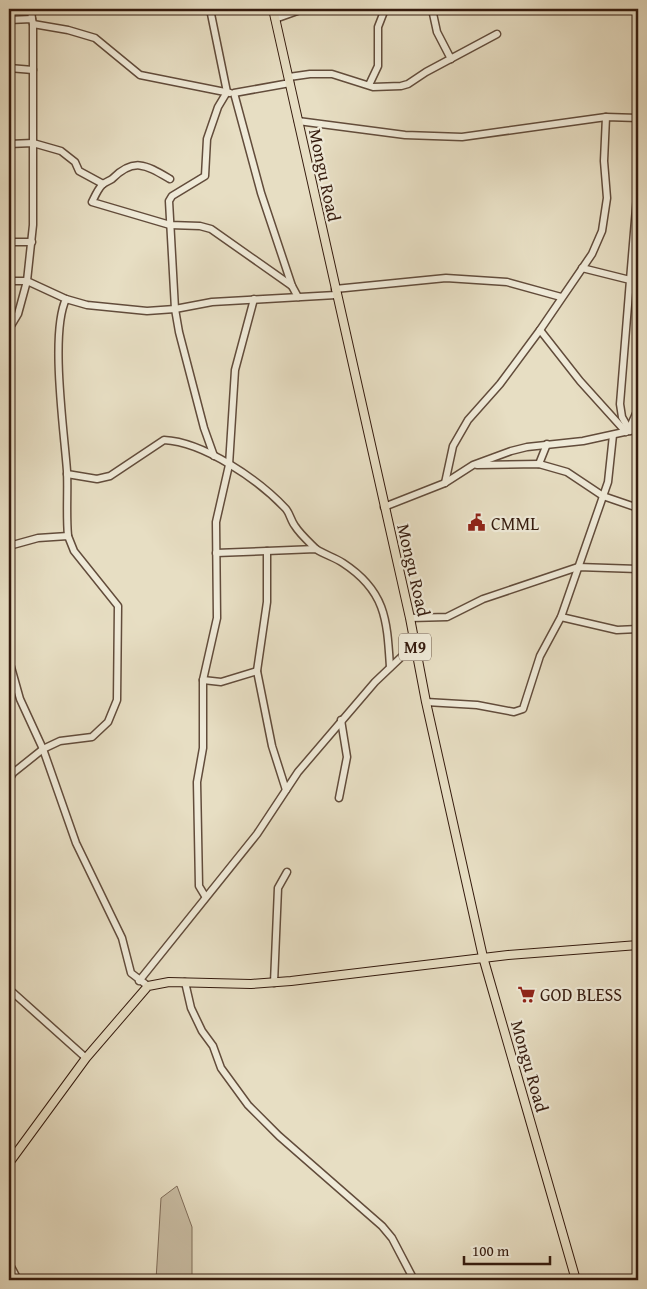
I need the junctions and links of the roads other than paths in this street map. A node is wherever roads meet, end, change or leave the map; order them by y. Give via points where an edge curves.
1 (32, 9) edge
2 (210, 9) edge
3 (273, 9) edge
4 (303, 9) edge
5 (385, 9) edge
6 (432, 9) edge
7 (275, 19) junction
8 (9, 20) edge
9 (32, 22) junction
10 (497, 34) dead end
11 (450, 59) junction
12 (9, 68) edge
13 (33, 70) junction
14 (289, 80) junction
15 (369, 85) junction
16 (231, 93) junction
17 (606, 117) junction
18 (638, 118) edge
19 (298, 121) junction
20 (33, 143) junction
21 (9, 144) edge
22 (170, 179) dead end
23 (103, 184) junction
24 (638, 184) edge
25 (170, 225) junction
26 (9, 242) edge
27 (32, 242) junction
28 (582, 268) junction
29 (630, 280) junction
30 (9, 281) edge
31 (27, 281) junction
32 (292, 286) junction
33 (336, 292) junction
34 (298, 297) junction
35 (560, 297) junction
36 (66, 299) junction
37 (254, 299) junction
38 (175, 309) junction
39 (9, 329) edge
40 (540, 330) junction
41 (638, 410) edge
42 (638, 429) edge
43 (629, 430) junction
44 (612, 435) junction
45 (547, 444) junction
46 (214, 456) junction
47 (473, 464) junction
48 (539, 464) junction
49 (229, 465) junction
50 (67, 474) junction
51 (446, 483) junction
52 (603, 496) junction
53 (384, 507) junction
54 (638, 508) edge
55 (68, 536) junction
56 (9, 546) edge
57 (316, 549) junction
58 (267, 551) junction
59 (216, 553) junction
60 (578, 567) junction
61 (638, 569) edge
62 (561, 617) junction
63 (410, 618) junction
64 (638, 628) edge
65 (415, 644) junction
66 (9, 660) edge
67 (390, 666) junction
68 (257, 671) junction
69 (203, 680) junction
70 (426, 702) junction
71 (341, 720) junction
72 (43, 749) junction
73 (9, 780) edge
74 (286, 790) junction
75 (340, 798) dead end
76 (287, 872) dead end
77 (205, 896) junction
78 (638, 945) edge
79 (483, 958) junction
80 (139, 981) junction
81 (185, 982) junction
82 (274, 983) junction
83 (148, 986) junction
84 (9, 989) edge
85 (86, 1058) junction
86 (9, 1162) edge
87 (9, 1263) edge
88 (18, 1280) edge
89 (414, 1280) edge
90 (576, 1280) edge

1 - 9 street
2 - 16 street
3 - 7 main road, Mongu Road / M9
4 - 7 street
5 - 15 street via 378,27 378,66
6 - 11 street via 437,32
7 - 14 main road, Mongu Road / M9
8 - 9 street
9 - 13 street
9 - 16 street via 95,38 140,75
10 - 11 street
11 - 15 street via 408,84
12 - 13 street
13 - 20 street
14 - 15 street via 310,74 332,74
14 - 16 street
14 - 19 main road, Mongu Road / M9
16 - 25 street via 218,107 208,138 205,176 170,198
16 - 32 street
17 - 18 street
17 - 19 street via 462,137 405,135
17 - 28 street via 606,218
19 - 33 main road, Mongu Road / M9
20 - 21 street
20 - 23 street via 61,151 75,162 79,171
20 - 27 street
22 - 23 street via 145,166 132,165
23 - 25 street via 92,202
24 - 29 street
25 - 32 street via 211,229
25 - 38 street
26 - 27 street
27 - 31 street
28 - 29 street
28 - 35 street
29 - 43 street via 620,404
30 - 31 street
31 - 36 street
31 - 39 street via 18,314
32 - 34 street
33 - 34 street
33 - 35 street via 446,278 507,282
33 - 53 main road, Mongu Road / M9
34 - 37 street
35 - 40 street
36 - 38 street via 126,310
36 - 50 street via 59,334
37 - 38 street
37 - 49 street via 235,370
38 - 46 street
40 - 43 street via 574,374
40 - 51 street via 468,420 453,446
41 - 43 street
42 - 43 street
43 - 44 street
44 - 45 street
44 - 52 street via 610,470
45 - 47 street via 511,451
45 - 48 street
46 - 49 street
46 - 50 street via 183,442 164,440 110,476 96,478
47 - 48 street
47 - 51 street
48 - 52 street via 567,472
49 - 57 street via 287,511 295,527
49 - 59 street via 216,522
50 - 55 street
51 - 53 street
52 - 54 street
52 - 60 street
53 - 63 main road, Mongu Road / M9
55 - 56 street via 38,538
55 - 72 street via 74,551 118,606 119,690 108,722 92,738 60,741
57 - 58 street
57 - 67 street via 345,564 377,595 386,621
58 - 59 street
58 - 68 street via 267,602
59 - 69 street via 216,618
60 - 61 street
60 - 62 street
60 - 63 street via 447,616
62 - 64 street via 617,630
62 - 70 street via 540,656 523,709 514,712 477,705
63 - 65 main road, Mongu Road / M9
65 - 67 street
65 - 70 main road, Mongu Road / M9
66 - 72 street via 20,699
67 - 71 street
68 - 69 street via 221,682
68 - 74 street via 272,746
69 - 77 street via 203,748 196,800 199,886
70 - 79 main road, Mongu Road / M9
71 - 74 street
71 - 75 street via 346,757
72 - 73 street
72 - 80 street via 76,843 122,938 131,973
74 - 77 street via 256,834
76 - 82 street via 278,888
77 - 80 street
78 - 79 main road
79 - 82 main road
79 - 90 main road, Mongu Road / M9
80 - 83 street
81 - 82 main road
81 - 83 main road
81 - 89 street via 191,1008 202,1031 221,1068 248,1105 382,1226
83 - 85 main road
84 - 85 street
85 - 86 main road
87 - 88 street

